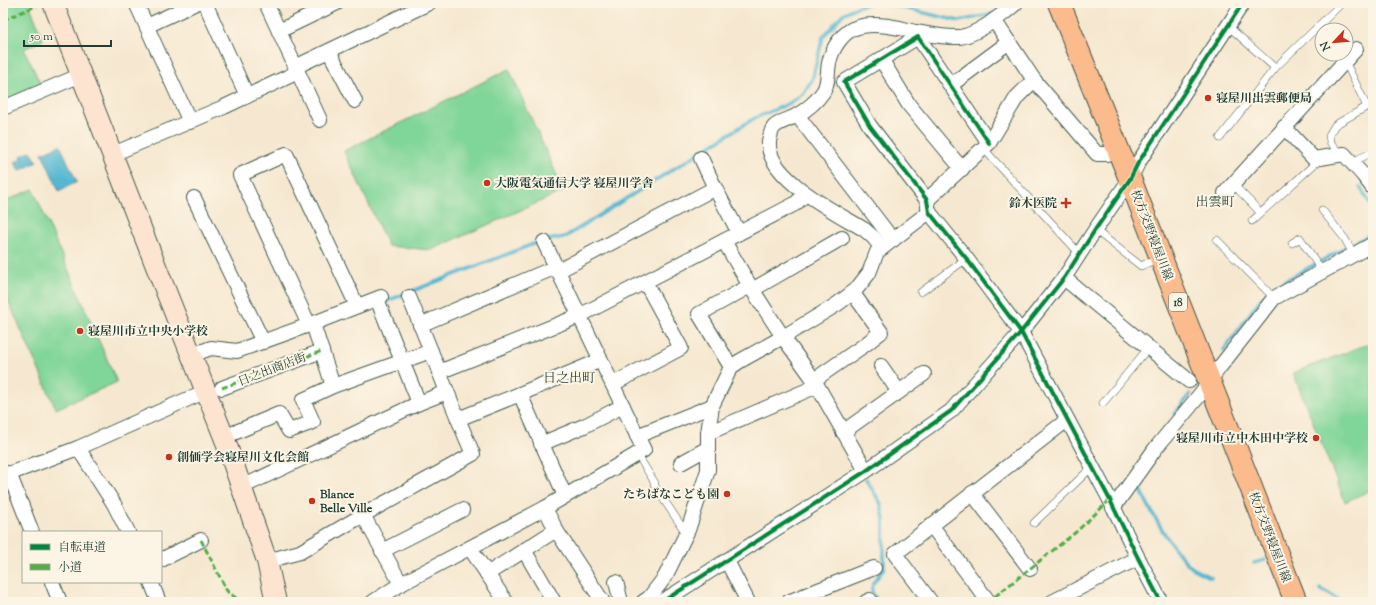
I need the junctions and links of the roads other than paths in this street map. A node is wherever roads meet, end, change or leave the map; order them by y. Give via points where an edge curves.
1 (53, 3) edge
2 (136, 3) edge
3 (196, 3) edge
4 (205, 3) edge
5 (266, 3) edge
6 (337, 3) edge
7 (429, 3) edge
8 (1016, 3) edge
9 (1059, 3) edge
10 (1074, 3) edge
11 (1243, 3) edge
12 (1342, 4) dead end
13 (994, 20) junction
14 (147, 26) junction
15 (1228, 26) junction
16 (279, 31) junction
17 (916, 34) junction
18 (1009, 42) junction
19 (329, 51) junction
20 (881, 59) junction
21 (1344, 62) edge
22 (1346, 62) edge
23 (1275, 68) junction
24 (296, 70) junction
25 (81, 75) junction
26 (1034, 80) junction
27 (950, 86) junction
28 (247, 96) junction
29 (354, 101) dead end
30 (1370, 105) edge
31 (3, 108) edge
32 (797, 115) junction
33 (320, 120) dead end
34 (190, 122) junction
35 (1284, 127) junction
36 (1220, 138) dead end
37 (986, 146) junction
38 (1118, 150) junction
39 (1373, 152) edge
40 (113, 154) junction
41 (701, 158) dead end
42 (1322, 158) junction
43 (1346, 158) junction
44 (962, 169) junction
45 (1134, 171) junction
46 (715, 188) junction
47 (1373, 188) edge
48 (1229, 189) joint
49 (806, 194) junction
50 (194, 198) dead end
51 (928, 206) junction
52 (1322, 210) dead end
53 (1260, 213) junction
54 (1252, 221) dead end
55 (1095, 230) junction
56 (739, 233) junction
57 (842, 238) dead end
58 (1217, 240) dead end
59 (724, 241) junction
60 (544, 242) dead end
61 (1292, 243) dead end
62 (888, 244) junction
63 (1373, 244) edge
64 (1352, 252) junction
65 (1079, 253) junction
66 (1160, 257) junction
67 (966, 259) junction
68 (1318, 265) junction
69 (557, 269) junction
70 (1064, 278) junction
71 (644, 282) junction
72 (751, 288) junction
73 (852, 292) junction
74 (921, 292) dead end
75 (1270, 294) junction
76 (409, 297) dead end
77 (357, 306) junction
78 (579, 316) junction
79 (420, 325) junction
80 (313, 327) junction
81 (1021, 332) junction
82 (783, 337) junction
83 (263, 342) junction
84 (1149, 347) junction
85 (322, 351) junction
86 (431, 352) junction
87 (192, 355) junction
88 (601, 360) junction
89 (402, 362) junction
90 (881, 366) dead end
91 (732, 367) junction
92 (439, 372) junction
93 (924, 374) dead end
94 (1206, 377) junction
95 (815, 383) junction
96 (612, 384) junction
97 (333, 386) junction
98 (214, 390) junction
99 (447, 392) junction
100 (899, 392) junction
101 (520, 394) junction
102 (419, 403) junction
103 (1103, 403) dead end
104 (623, 406) junction
105 (712, 406) junction
106 (458, 419) junction
107 (1068, 420) junction
108 (843, 432) junction
109 (708, 433) junction
110 (637, 436) junction
111 (224, 437) junction
112 (541, 444) junction
113 (78, 448) junction
114 (708, 448) junction
115 (637, 454) junction
116 (681, 463) dead end
117 (1092, 467) junction
118 (866, 471) junction
119 (6, 474) edge
120 (242, 490) junction
121 (972, 493) junction
122 (565, 496) junction
123 (545, 508) junction
124 (1113, 508) junction
125 (462, 510) dead end
126 (363, 515) junction
127 (1034, 522) dead end
128 (931, 525) junction
129 (556, 530) junction
130 (32, 531) edge
131 (128, 531) edge
132 (686, 533) junction
133 (201, 540) dead end
134 (470, 548) junction
135 (524, 550) junction
136 (382, 551) junction
137 (1138, 558) junction
138 (162, 560) edge
139 (267, 561) junction
140 (727, 561) junction
141 (874, 568) dead end
142 (1030, 569) dead end
143 (487, 574) junction
144 (616, 582) dead end
145 (52, 583) edge
146 (151, 583) edge
147 (401, 584) junction
148 (620, 599) edge
149 (60, 602) edge
150 (159, 602) edge
151 (276, 602) edge
152 (373, 602) edge
153 (506, 602) edge
154 (554, 602) edge
155 (603, 602) edge
156 (607, 602) edge
157 (643, 602) edge
158 (662, 602) edge
159 (748, 602) edge
160 (788, 602) edge
161 (931, 602) edge
162 (989, 602) edge
163 (1052, 602) edge
164 (1161, 602) edge
165 (1296, 602) edge
166 (1309, 602) edge

1 - 25 street
2 - 14 street
3 - 14 street
4 - 28 street
5 - 16 street
6 - 16 street
7 - 19 street
8 - 13 street
9 - 38 main road, 枚方交野寝屋川線 / 18
10 - 45 main road, 枚方交野寝屋川線 / 18
11 - 15 street
12 - 23 lane
13 - 17 street via 959,38
13 - 18 street
14 - 34 street
15 - 23 lane
15 - 45 street
16 - 24 street
17 - 20 street
17 - 27 street
17 - 32 street via 883,25 858,26 843,36 834,48 828,63 826,89 819,98
18 - 26 street
18 - 27 street
19 - 24 street
19 - 29 street
20 - 44 street via 909,105
20 - 51 street via 844,82 870,126
21 - 35 street
22 - 30 lane
23 - 36 lane
24 - 28 street
24 - 33 street
25 - 31 street
25 - 40 street
26 - 37 street via 1017,97
26 - 38 street via 1097,154
27 - 37 street
28 - 34 street
30 - 43 lane via 1335,125 1328,135 1330,142
32 - 49 street via 775,127 769,146 773,162 779,170
32 - 62 street
34 - 40 street
35 - 42 street via 1314,159
35 - 48 street
37 - 44 street
37 - 65 lane
38 - 45 main road, 枚方交野寝屋川線 / 18
39 - 43 lane
40 - 87 street
41 - 46 street
42 - 43 street
42 - 53 lane
43 - 47 street
44 - 51 street
45 - 55 street
45 - 66 main road, 枚方交野寝屋川線 / 18
45 - 94 main road, 枚方交野寝屋川線 / 18
46 - 56 street
46 - 69 street
48 - 53 lane
49 - 56 street via 795,204
49 - 62 street
50 - 83 street
51 - 62 street
51 - 67 street
52 - 64 lane
53 - 54 lane
55 - 65 street
55 - 66 lane via 1141,266
56 - 59 street
57 - 72 street
58 - 75 lane
59 - 71 street
59 - 72 street
60 - 69 street
61 - 68 lane via 1300,238
62 - 73 street via 877,252 869,273
63 - 64 street
64 - 68 street
65 - 70 street
66 - 94 main road, 枚方交野寝屋川線 / 18
67 - 74 lane
67 - 81 street
68 - 75 street
69 - 78 street
69 - 79 street
70 - 81 street
70 - 84 street
71 - 78 street
71 - 96 street via 680,348
72 - 82 street
72 - 91 street via 699,314
73 - 82 street via 836,305
73 - 95 street via 881,332
75 - 94 street
76 - 79 street
77 - 80 street
77 - 80 street via 286,154 240,175
77 - 89 street via 379,298
78 - 88 street
78 - 92 street
79 - 86 street
80 - 83 street
80 - 85 street
81 - 107 street
81 - 118 street via 951,411
82 - 91 street
82 - 95 street
83 - 87 street via 237,351 211,348
84 - 94 street
84 - 103 lane
85 - 97 street
85 - 98 street, 日之出商店街
86 - 89 street
86 - 92 street
87 - 98 street
88 - 96 street
88 - 101 street
89 - 97 street
89 - 102 street
90 - 100 street
91 - 105 street
92 - 99 street
93 - 100 street
94 - 124 street
94 - 165 main road, 枚方交野寝屋川線 / 18
94 - 166 main road, 枚方交野寝屋川線 / 18
95 - 108 street
95 - 109 street
96 - 104 street
97 - 111 street via 303,400 313,422 289,432 279,414
98 - 111 street
98 - 113 street, 日之出商店街
99 - 102 street
99 - 106 street
100 - 108 street
101 - 106 street
101 - 112 street
102 - 120 street
104 - 110 street
104 - 112 street
105 - 109 street
105 - 110 street
106 - 126 street via 473,454
107 - 117 street
107 - 121 street
108 - 118 street
109 - 114 street
110 - 115 street via 644,450
111 - 120 street
112 - 122 street
113 - 119 street, 日之出商店街
113 - 131 street via 114,504
114 - 116 street
114 - 132 street via 708,470
115 - 122 street
115 - 132 lane
117 - 124 street
117 - 127 lane
118 - 140 street
119 - 130 street
120 - 139 street
121 - 128 street
121 - 142 street
122 - 123 street
123 - 129 street
123 - 134 street
124 - 137 street
125 - 136 street
126 - 136 street
126 - 139 street via 300,552
128 - 161 street via 895,554
128 - 162 street
129 - 135 street
129 - 155 street
132 - 157 street via 665,577
133 - 138 street
134 - 143 street
134 - 147 street
135 - 143 street
135 - 154 street
136 - 147 street
137 - 163 street
137 - 164 street
139 - 151 street
140 - 158 street
140 - 159 street
141 - 160 street
143 - 153 street
144 - 148 street
145 - 149 street
146 - 150 street
147 - 152 street
148 - 156 street

